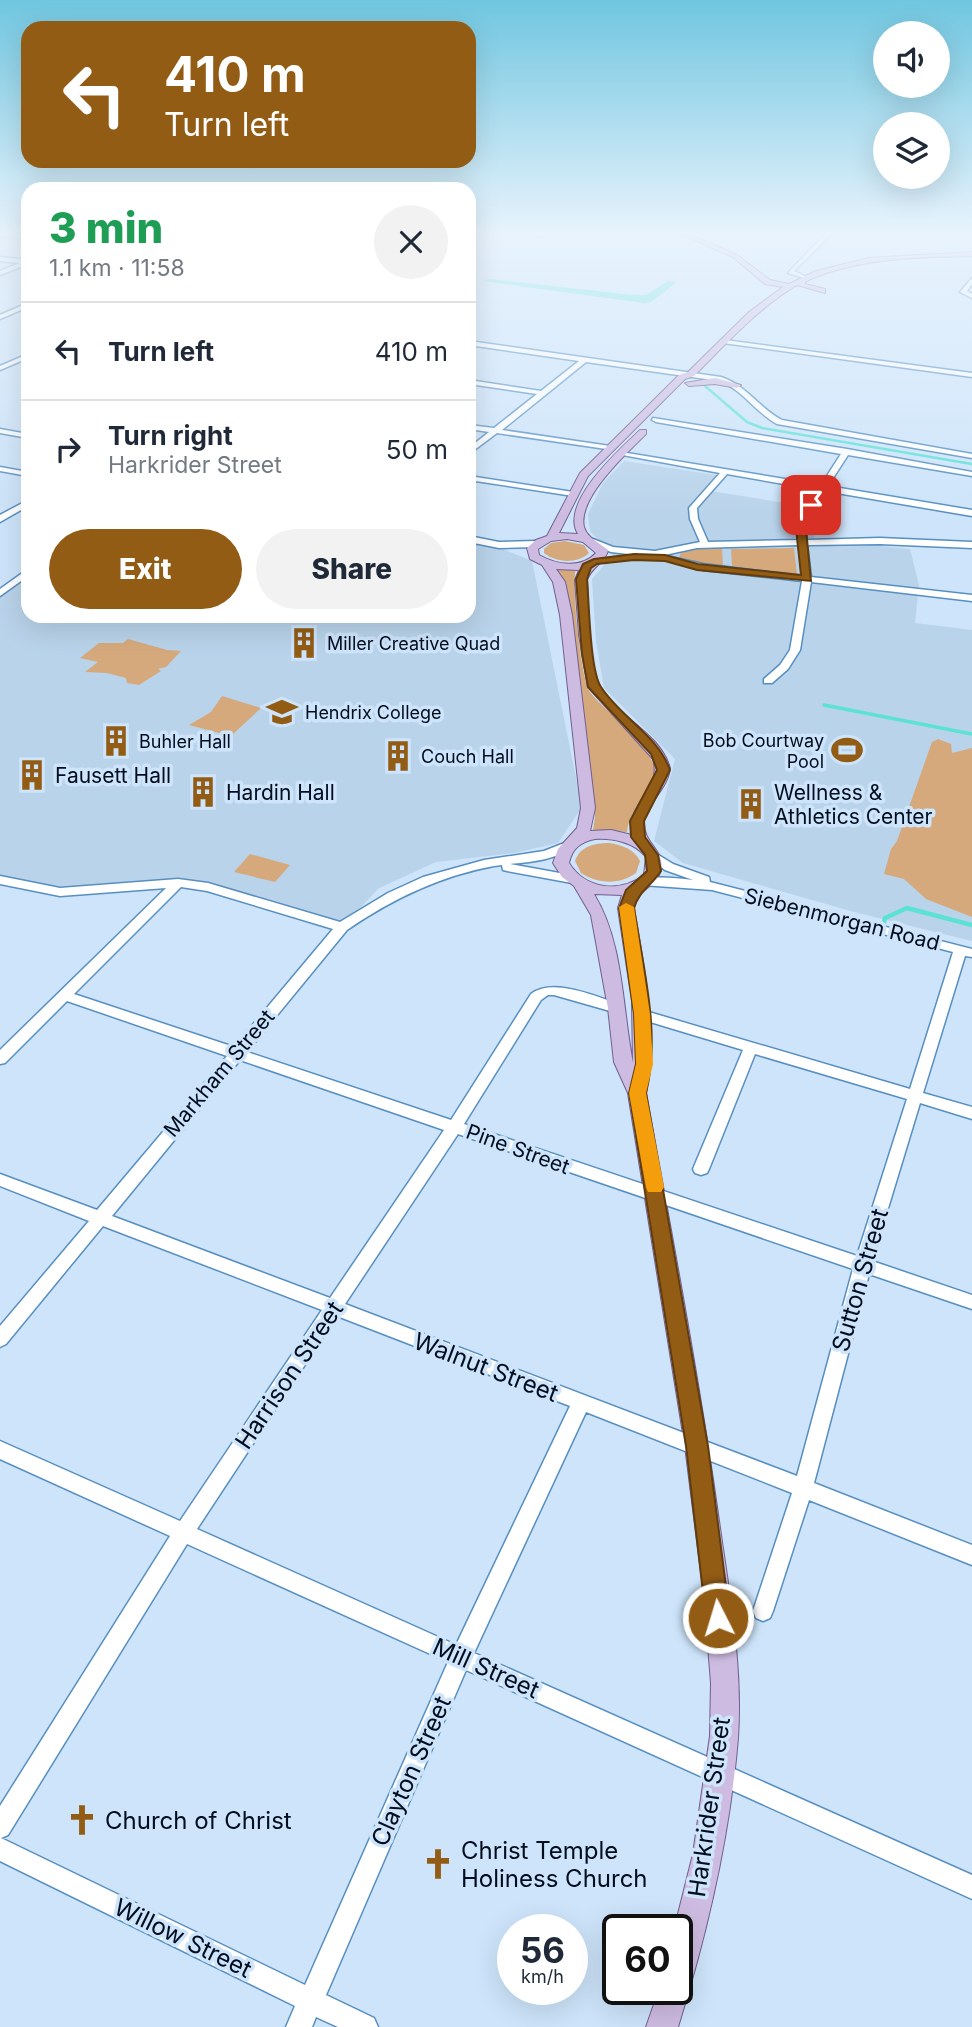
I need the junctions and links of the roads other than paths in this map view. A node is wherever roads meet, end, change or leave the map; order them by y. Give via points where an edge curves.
1 (740, 328) edge
2 (725, 342) junction
3 (476, 344) edge
4 (479, 345) junction
5 (476, 347) edge
6 (21, 359) edge
7 (584, 360) junction
8 (0, 368) edge
9 (972, 375) edge
10 (690, 378) junction
11 (476, 383) edge
12 (737, 384) joint
13 (543, 393) junction
14 (656, 420) junction
15 (476, 428) edge
16 (0, 431) edge
17 (496, 431) junction
18 (21, 435) edge
19 (476, 447) edge
20 (610, 448) junction
21 (847, 451) junction
22 (621, 454) junction
23 (972, 456) edge
24 (2, 470) dead end
25 (725, 472) junction
26 (21, 473) edge
27 (972, 474) edge
28 (476, 479) edge
29 (824, 487) junction
30 (573, 494) junction
31 (21, 506) edge
32 (972, 513) edge
33 (0, 519) edge
34 (551, 538) junction
35 (476, 540) edge
36 (590, 541) junction
37 (536, 544) junction
38 (802, 544) junction
39 (499, 545) junction
40 (705, 545) junction
41 (972, 545) edge
42 (675, 556) junction
43 (540, 560) junction
44 (592, 563) junction
45 (21, 577) edge
46 (807, 579) junction
47 (0, 593) edge
48 (972, 598) edge
49 (768, 681) dead end
50 (571, 843) junction
51 (646, 849) junction
52 (481, 864) junction
53 (0, 880) edge
54 (577, 882) junction
55 (178, 883) junction
56 (641, 884) junction
57 (712, 886) junction
58 (342, 927) junction
59 (966, 951) edge
60 (63, 995) junction
61 (617, 1008) junction
62 (642, 1014) junction
63 (751, 1047) junction
64 (235, 1053) junction
65 (0, 1059) edge
66 (637, 1093) junction
67 (914, 1096) junction
68 (972, 1113) edge
69 (455, 1126) junction
70 (701, 1169) dead end
71 (0, 1180) edge
72 (657, 1198) junction
73 (100, 1218) junction
74 (863, 1264) junction
75 (972, 1302) edge
76 (334, 1308) junction
77 (0, 1339) edge
78 (581, 1403) junction
79 (697, 1446) junction
80 (0, 1450) edge
81 (803, 1488) junction
82 (183, 1533) junction
83 (972, 1555) edge
84 (763, 1611) dead end
85 (461, 1657) junction
86 (718, 1771) junction
87 (0, 1828) edge
88 (0, 1849) edge
89 (972, 1888) edge
90 (693, 1914) edge
91 (311, 2000) junction
92 (669, 2005) edge
93 (299, 2027) edge
94 (365, 2027) edge
95 (662, 2027) edge

1 - 2 main road
2 - 9 street
2 - 10 main road
3 - 4 street
4 - 5 street
4 - 7 street
6 - 8 street
7 - 10 street
7 - 13 street
10 - 12 main road
10 - 14 main road
10 - 20 main road via 682,377
11 - 13 street
12 - 23 street via 766,415 780,422
13 - 17 street
14 - 21 street
14 - 22 main road
15 - 17 street
16 - 18 street
17 - 19 street
17 - 20 street
20 - 30 main road
21 - 27 street
21 - 29 street
22 - 25 street
22 - 36 main road via 597,479 583,507 578,524 580,533
24 - 26 street
25 - 29 street
25 - 40 street via 693,508
28 - 30 street
29 - 32 street
29 - 38 street via 800,519
30 - 34 main road
31 - 33 street
34 - 36 main road
34 - 37 main road
35 - 39 street
36 - 42 street via 626,552
36 - 44 main road via 602,550
37 - 39 street
37 - 43 main road via 532,548
38 - 40 street
38 - 41 street
38 - 46 street
39 - 43 street
40 - 42 street via 686,547
42 - 44 street
42 - 46 street via 697,567
43 - 44 main road via 573,566
43 - 50 main road via 559,582 566,615 588,808 584,829
44 - 51 main road via 582,579 594,687 662,762 661,778 637,821
45 - 47 street
46 - 48 street
46 - 49 street via 795,650
50 - 51 main road via 602,834 624,837
50 - 52 street, Markham Street via 549,854
50 - 54 main road via 561,863
51 - 56 main road via 654,871
51 - 57 street, Siebenmorgan Road via 669,867
52 - 54 street, Markham Street via 532,870
52 - 58 street, Markham Street via 406,889 370,906
53 - 55 street via 60,892
54 - 56 main road via 607,891
54 - 61 main road, Harkrider Street via 599,915
55 - 58 street via 208,887
55 - 60 street
56 - 57 street, Siebenmorgan Road via 667,881
56 - 62 main road, Harkrider Street via 626,908
57 - 59 street, Siebenmorgan Road
58 - 64 street, Markham Street
59 - 67 street, Sutton Street
60 - 64 street, Pine Street
60 - 65 street
61 - 66 main road, Harkrider Street via 623,1062
61 - 69 street, Harrison Street via 558,991 539,993
62 - 63 street
62 - 66 main road, Harkrider Street via 645,1064
63 - 67 street
63 - 70 street
64 - 69 street, Pine Street
64 - 73 street, Markham Street
66 - 72 main road, Harkrider Street
67 - 68 street
67 - 74 street, Sutton Street
69 - 72 street, Pine Street
69 - 76 street, Harrison Street
71 - 73 street, Walnut Street
72 - 74 street, Pine Street
72 - 79 main road, Harkrider Street
73 - 76 street, Walnut Street
73 - 77 street, Markham Street
74 - 75 street, Pine Street
74 - 81 street, Sutton Street
76 - 78 street, Walnut Street
76 - 82 street, Harrison Street
78 - 79 street, Walnut Street
78 - 85 street, Clayton Street
79 - 81 street, Walnut Street
79 - 86 main road, Harkrider Street via 724,1683 724,1736
80 - 82 street, Mill Street
81 - 83 street, Walnut Street
81 - 84 street, Sutton Street
82 - 85 street, Mill Street
82 - 87 street, Harrison Street
85 - 86 street, Mill Street
85 - 91 street, Clayton Street
86 - 89 street, Mill Street
86 - 90 main road, Harkrider Street via 708,1854
88 - 91 street, Willow Street
91 - 93 street, Clayton Street
91 - 94 street, Willow Street
92 - 95 main road

